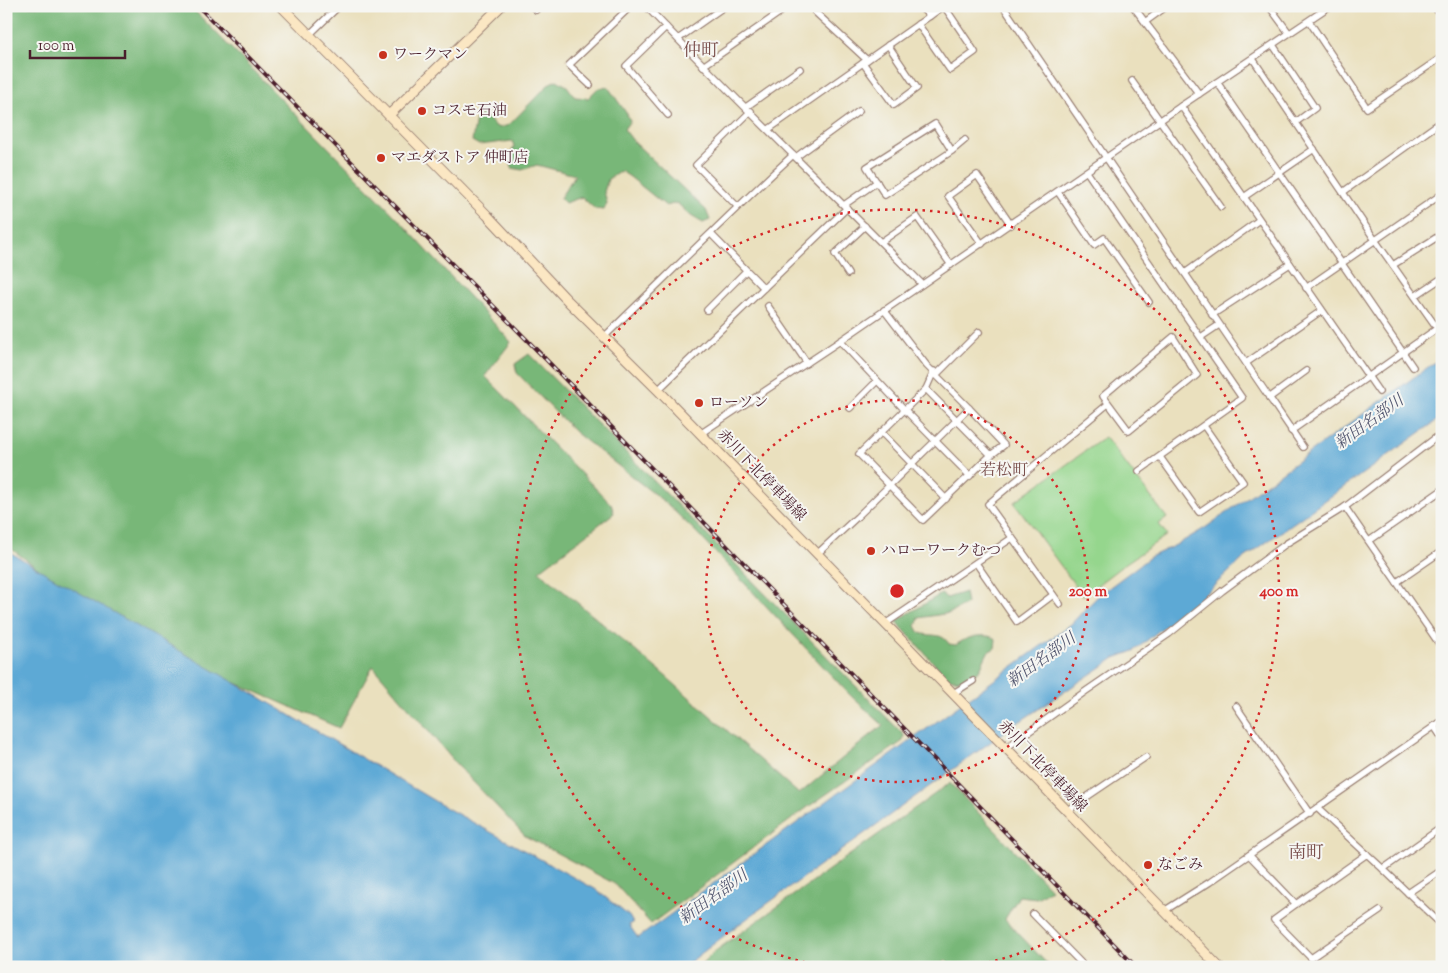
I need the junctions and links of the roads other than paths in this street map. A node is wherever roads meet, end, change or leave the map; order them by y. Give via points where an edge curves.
1 (281, 6) edge
2 (339, 6) edge
3 (501, 6) edge
4 (631, 6) edge
5 (646, 6) edge
6 (725, 6) edge
7 (789, 6) edge
8 (919, 6) edge
9 (944, 6) edge
10 (1003, 6) edge
11 (1133, 6) edge
12 (1167, 6) edge
13 (1269, 6) edge
14 (1330, 6) edge
15 (1434, 6) edge
16 (815, 12) dead end
17 (930, 16) junction
18 (1442, 17) edge
19 (1309, 21) junction
20 (1145, 22) junction
21 (918, 24) junction
22 (666, 27) junction
23 (1289, 34) junction
24 (309, 35) junction
25 (678, 39) junction
26 (888, 45) junction
27 (1274, 45) junction
28 (1442, 57) edge
29 (1253, 59) junction
30 (865, 61) junction
31 (703, 66) junction
32 (800, 68) dead end
33 (1132, 81) dead end
34 (1217, 82) junction
35 (590, 85) dead end
36 (1199, 94) junction
37 (1181, 106) junction
38 (746, 107) junction
39 (751, 111) junction
40 (859, 111) dead end
41 (668, 114) dead end
42 (389, 115) junction
43 (1161, 121) junction
44 (1442, 121) edge
45 (1296, 122) junction
46 (768, 129) junction
47 (965, 140) dead end
48 (1314, 149) junction
49 (952, 151) junction
50 (794, 156) junction
51 (1106, 158) junction
52 (1087, 172) junction
53 (1280, 172) junction
54 (877, 182) junction
55 (1058, 192) junction
56 (1343, 192) junction
57 (1442, 194) edge
58 (1244, 197) junction
59 (737, 206) junction
60 (846, 207) junction
61 (1221, 207) dead end
62 (1259, 220) junction
63 (1011, 225) junction
64 (865, 226) junction
65 (711, 234) junction
66 (1442, 234) edge
67 (1375, 240) junction
68 (881, 242) junction
69 (982, 244) junction
70 (1341, 263) junction
71 (1290, 264) junction
72 (951, 265) junction
73 (1393, 265) junction
74 (746, 271) junction
75 (1184, 273) junction
76 (848, 274) dead end
77 (1442, 283) edge
78 (922, 284) junction
79 (764, 288) junction
80 (1306, 288) junction
81 (1415, 296) junction
82 (1149, 302) dead end
83 (768, 306) dead end
84 (707, 310) dead end
85 (884, 310) junction
86 (1322, 311) junction
87 (1212, 315) junction
88 (1220, 326) junction
89 (1439, 327) edge
90 (979, 332) dead end
91 (1442, 335) edge
92 (604, 337) junction
93 (1201, 338) junction
94 (840, 341) junction
95 (1403, 352) junction
96 (808, 363) junction
97 (1246, 363) junction
98 (1414, 367) dead end
99 (1306, 371) dead end
100 (935, 372) junction
101 (1368, 377) junction
102 (877, 381) junction
103 (926, 389) junction
104 (658, 390) junction
105 (1379, 392) dead end
106 (1269, 398) junction
107 (1108, 404) junction
108 (850, 408) dead end
109 (970, 408) junction
110 (904, 410) junction
111 (957, 421) junction
112 (1204, 426) junction
113 (1291, 431) junction
114 (881, 432) junction
115 (1442, 433) edge
116 (700, 434) junction
117 (936, 441) junction
118 (1303, 447) dead end
119 (991, 454) junction
120 (1160, 458) junction
121 (912, 464) junction
122 (1139, 471) dead end
123 (970, 476) junction
124 (889, 486) junction
125 (1442, 490) edge
126 (946, 499) junction
127 (1345, 506) junction
128 (1012, 538) junction
129 (1369, 541) junction
130 (1442, 551) edge
131 (817, 554) junction
132 (976, 563) junction
133 (1396, 582) junction
134 (1053, 595) junction
135 (1060, 604) dead end
136 (885, 624) junction
137 (1442, 648) edge
138 (973, 680) dead end
139 (952, 694) junction
140 (1236, 706) dead end
141 (1442, 721) edge
142 (1434, 726) junction
143 (1442, 738) edge
144 (1004, 747) junction
145 (1146, 758) dead end
146 (1317, 808) junction
147 (1066, 811) junction
148 (1310, 814) junction
149 (1442, 827) edge
150 (1367, 854) junction
151 (1249, 855) junction
152 (1383, 869) junction
153 (1442, 870) edge
154 (1408, 894) junction
155 (1296, 904) junction
156 (1164, 911) junction
157 (1380, 911) dead end
158 (1033, 914) dead end
159 (1442, 925) edge
160 (1085, 967) edge
161 (1219, 967) edge

1 - 24 main road, 赤川下北停車場線
2 - 24 street
3 - 42 main road
4 - 35 street via 570,65
5 - 22 street
6 - 25 street
7 - 31 street
8 - 17 street
9 - 17 street
9 - 21 street via 976,52 950,70
10 - 51 street
11 - 20 street
12 - 20 street
13 - 23 street
14 - 19 street
15 - 18 street
16 - 30 street
17 - 21 street
19 - 23 street
19 - 28 street via 1368,108
20 - 36 street
21 - 26 street
22 - 25 street
22 - 41 street via 626,66
23 - 27 street
24 - 42 main road, 赤川下北停車場線
25 - 31 street
26 - 30 street
26 - 30 street via 917,88 894,105
27 - 29 street
27 - 45 street via 1315,108
29 - 34 street
29 - 45 street
30 - 46 street
31 - 38 street
32 - 38 street
33 - 43 street
34 - 36 street
34 - 53 street
36 - 37 street
37 - 43 street
37 - 58 street
38 - 39 street
39 - 46 street
39 - 59 street via 696,165
40 - 50 street
42 - 92 main road, 赤川下北停車場線
43 - 51 street
43 - 61 street
44 - 56 street
45 - 48 street
46 - 50 street
47 - 49 street
48 - 53 street
48 - 56 street
49 - 54 street via 885,196
49 - 54 street via 935,124 868,168
50 - 59 street
50 - 60 street
51 - 52 street
51 - 75 street
52 - 55 street
52 - 93 street
53 - 58 street
53 - 70 street
54 - 60 street
55 - 63 street
55 - 82 street via 1094,244 1104,238
56 - 67 street
57 - 67 street
58 - 62 street
59 - 65 street
60 - 64 street
60 - 79 street
62 - 71 street
62 - 75 street
63 - 69 street
63 - 69 street via 977,176 948,196
64 - 68 street
64 - 76 street via 835,254
65 - 74 street
65 - 92 street
66 - 73 street
67 - 70 street
67 - 73 street
68 - 72 street via 917,216
68 - 78 street
69 - 72 street
70 - 80 street
70 - 95 street
71 - 80 street
71 - 87 street
72 - 78 street
73 - 81 street
74 - 79 street
74 - 84 street
75 - 87 street
77 - 81 street via 1440,280
78 - 85 street
79 - 104 street
80 - 86 street
81 - 89 street
83 - 96 street
85 - 94 street
85 - 100 street
86 - 97 street
86 - 101 street
87 - 88 street
88 - 93 street
88 - 97 street
89 - 91 street
89 - 95 street
90 - 100 street
92 - 104 main road, 赤川下北停車場線
93 - 112 street via 1242,398
94 - 96 street
94 - 102 street
95 - 98 street
95 - 101 street
96 - 116 street
97 - 106 street
99 - 106 street
100 - 103 street
100 - 109 street
101 - 105 street
101 - 113 street
102 - 108 street
102 - 110 street
103 - 110 street
103 - 111 street
104 - 116 main road, 赤川下北停車場線
106 - 113 street
107 - 107 street via 1129,431 1197,375 1173,338 1103,396
107 - 128 street via 988,504
109 - 111 street
109 - 119 street via 1004,445
110 - 114 street
110 - 117 street
111 - 117 street
111 - 119 street
112 - 120 street
112 - 120 street via 1243,482 1199,512
113 - 118 street
114 - 121 street
114 - 124 street via 858,454
115 - 127 street
116 - 131 main road, 赤川下北停車場線
117 - 121 street
117 - 123 street
119 - 123 street
120 - 122 street
121 - 124 street
121 - 126 street
123 - 126 street
124 - 126 street via 923,520
124 - 131 street
125 - 129 street
127 - 129 street
127 - 144 street via 1287,543 1169,634
128 - 132 street
128 - 134 street
129 - 133 street
130 - 133 street
131 - 136 main road, 赤川下北停車場線
132 - 134 street via 1017,622
132 - 136 street
133 - 137 street
134 - 135 street
136 - 139 main road, 赤川下北停車場線
138 - 139 street
139 - 144 main road, 赤川下北停車場線
140 - 148 street
141 - 142 street
142 - 143 street
142 - 146 street
144 - 147 main road, 赤川下北停車場線
145 - 147 street
146 - 148 street
146 - 150 street
147 - 156 main road, 赤川下北停車場線
148 - 151 street
149 - 152 street
150 - 152 street
150 - 155 street
151 - 155 street
151 - 156 street
152 - 154 street
153 - 154 street
154 - 159 street
155 - 157 street via 1274,920 1310,958
156 - 161 main road, 赤川下北停車場線
158 - 160 street

